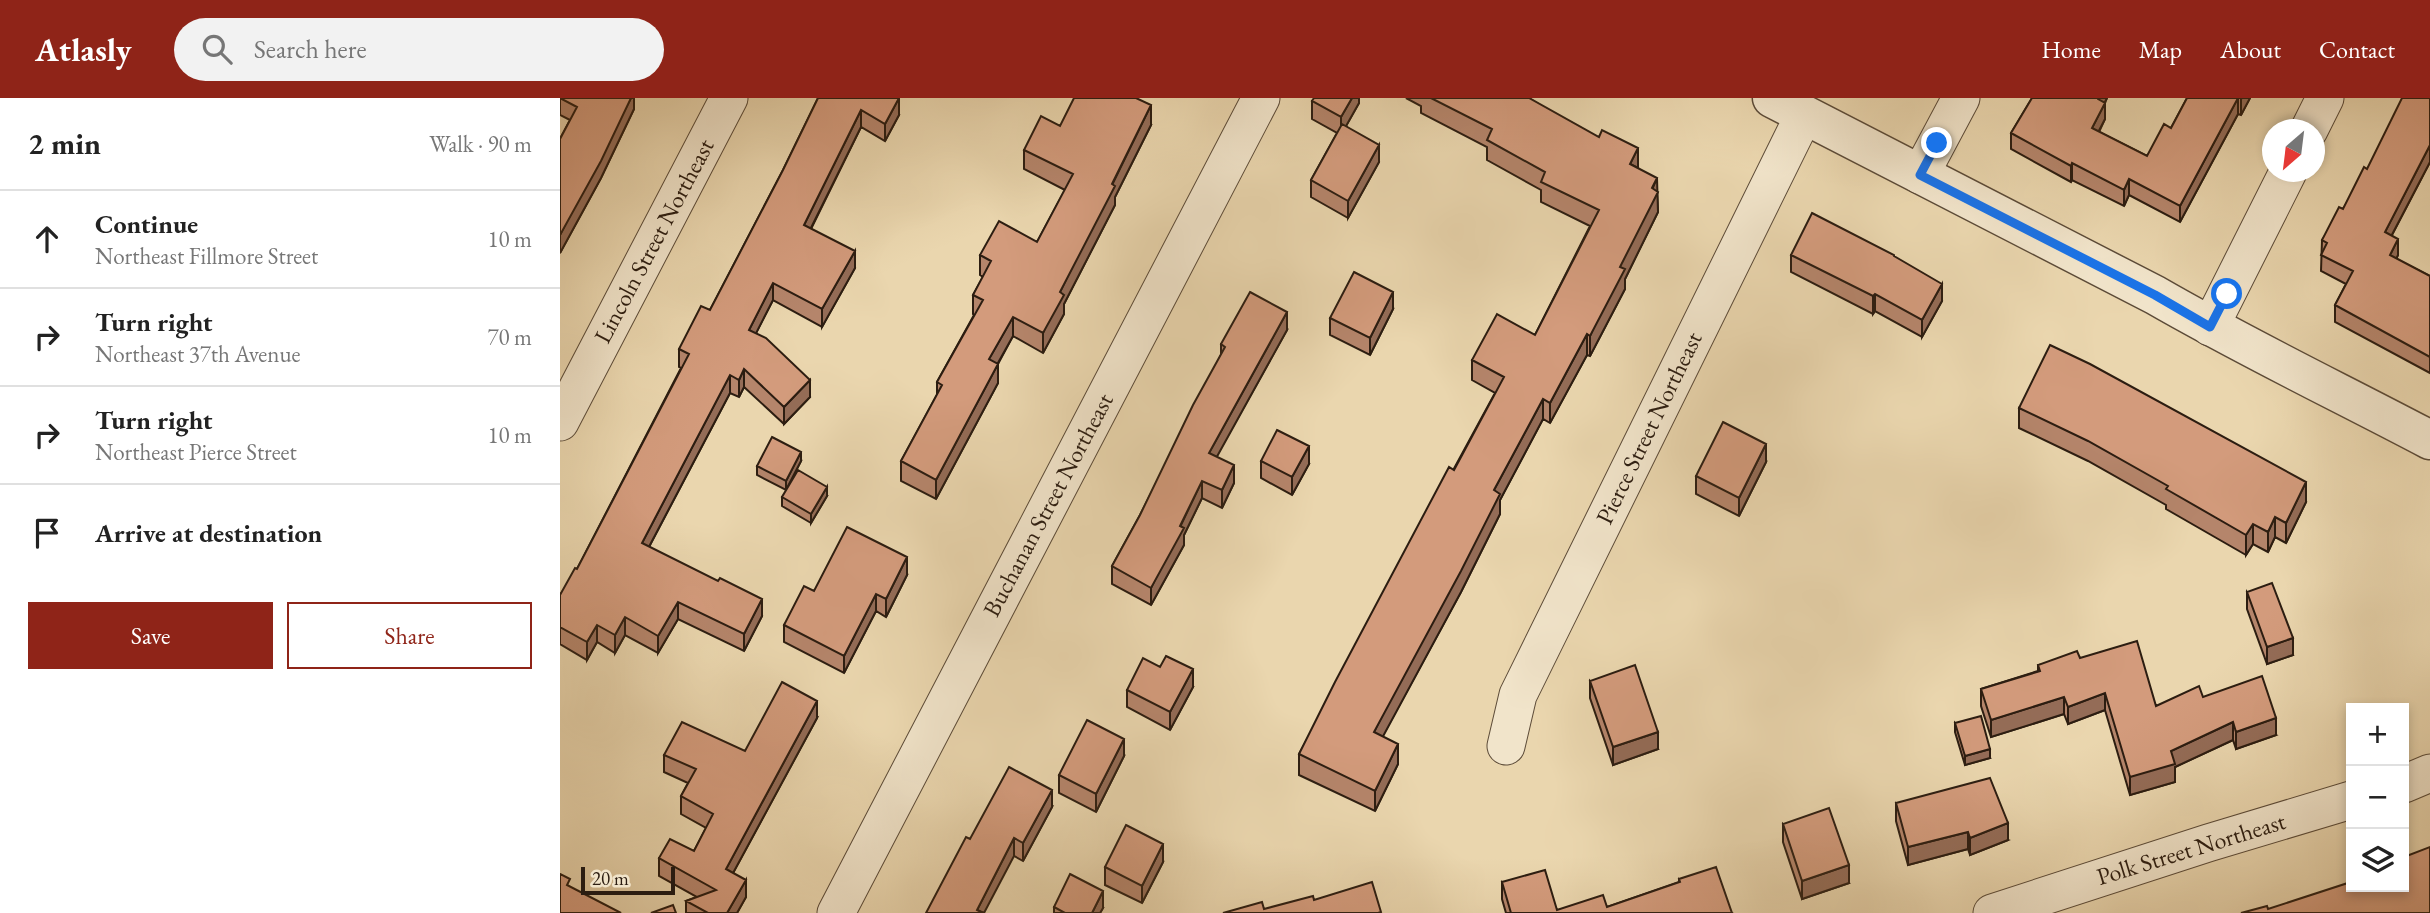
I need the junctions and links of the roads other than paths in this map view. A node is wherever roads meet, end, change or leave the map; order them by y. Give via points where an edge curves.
1 (729, 98) edge
2 (1261, 98) edge
3 (1961, 98) edge
4 (2325, 98) edge
5 (1788, 106) edge
6 (2314, 119) edge
7 (1920, 175) junction
8 (2283, 182) edge
9 (2210, 327) junction
10 (560, 422) edge
11 (2430, 440) edge
12 (1506, 746) dead end
13 (2430, 773) edge
14 (2409, 782) edge
15 (2346, 802) edge
16 (836, 913) edge
17 (1992, 913) edge

1 - 10 street, Lincoln Street Northeast
2 - 16 street, Buchanan Street Northeast
3 - 7 street
4 - 6 street
5 - 7 street
5 - 12 street, Pierce Street Northeast via 1518,695
7 - 9 street
8 - 9 street
9 - 11 street
13 - 14 street
15 - 17 street, Polk Street Northeast

